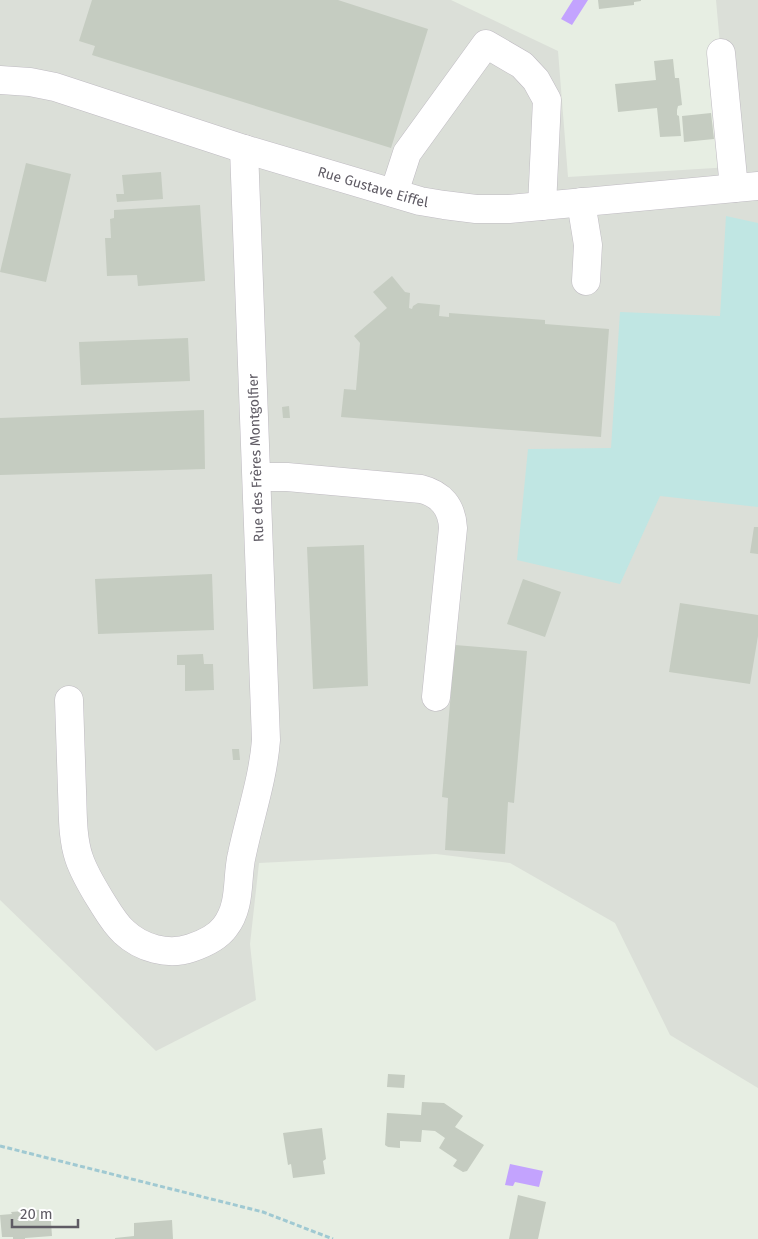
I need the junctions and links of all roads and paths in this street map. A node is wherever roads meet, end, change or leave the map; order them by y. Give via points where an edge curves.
1 (721, 53) dead end
2 (0, 80) edge
3 (244, 149) junction
4 (746, 187) edge
5 (394, 193) junction
6 (581, 202) junction
7 (542, 206) junction
8 (586, 281) dead end
9 (257, 477) junction
10 (436, 697) dead end
11 (69, 700) dead end
12 (0, 1146) edge
13 (333, 1239) edge

1 - 4 street
2 - 3 street, Rue Gustave Eiffel via 55,87
3 - 5 street, Rue Gustave Eiffel
3 - 9 street, Rue des Frères Montgolfier
4 - 6 street, Rue Gustave Eiffel
5 - 7 street, Rue Gustave Eiffel via 476,209
5 - 7 street via 407,153 486,44 522,66 536,80 547,100
6 - 7 street, Rue Gustave Eiffel
6 - 8 street via 588,245
9 - 10 street via 420,489 445,503 453,528
9 - 11 street, Rue des Frères Montgolfier via 266,740 264,767 241,856 236,906 226,926 202,945 160,950 147,947 115,922 90,883 78,857 73,830
12 - 13 path via 263,1212

